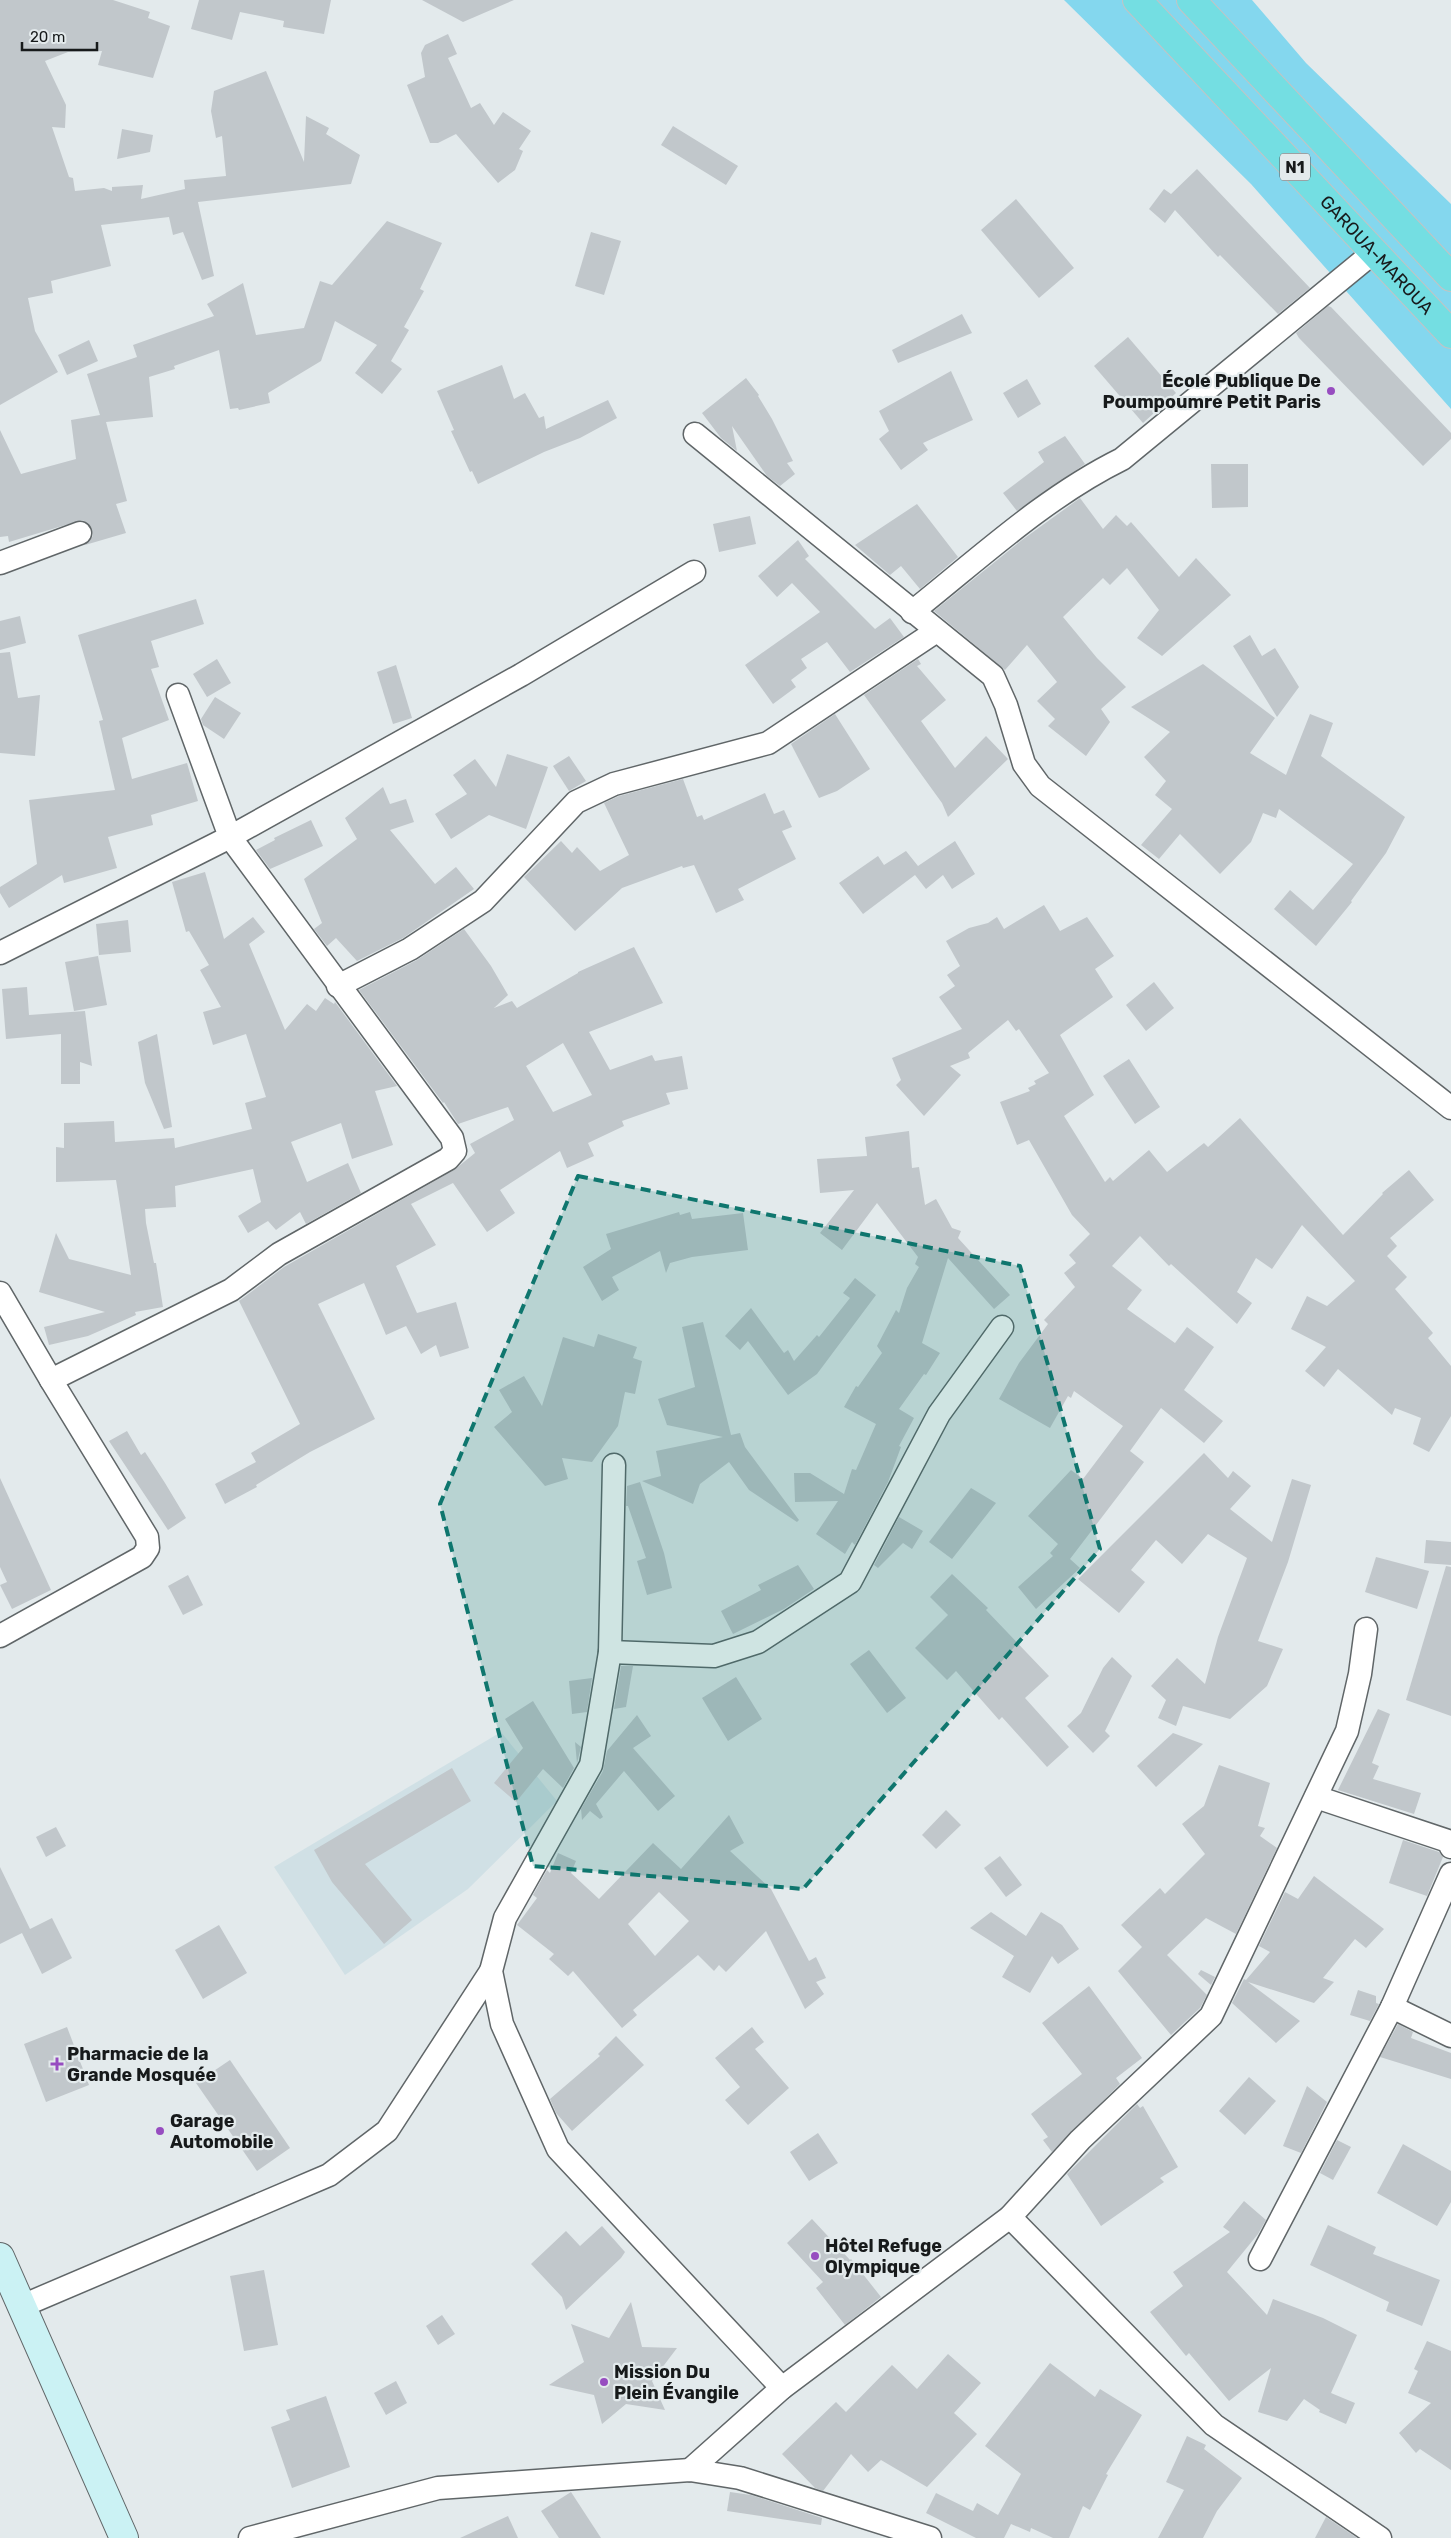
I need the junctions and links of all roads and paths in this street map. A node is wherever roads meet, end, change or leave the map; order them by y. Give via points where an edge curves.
1 (1137, 0) edge
2 (1191, 0) edge
3 (1374, 252) junction
4 (1451, 277) edge
5 (1451, 334) edge
6 (695, 434) dead end
7 (80, 533) dead end
8 (0, 564) edge
9 (694, 572) dead end
10 (912, 612) junction
11 (935, 632) junction
12 (178, 695) dead end
13 (230, 837) junction
14 (0, 953) edge
15 (338, 986) junction
16 (1451, 1108) edge
17 (0, 1293) edge
18 (1002, 1327) dead end
19 (52, 1380) junction
20 (614, 1465) dead end
21 (1366, 1629) dead end
22 (0, 1636) edge
23 (610, 1652) junction
24 (1316, 1796) junction
25 (1451, 1847) edge
26 (1451, 1874) edge
27 (491, 1971) junction
28 (1392, 2007) junction
29 (1451, 2036) edge
30 (1010, 2217) junction
31 (0, 2257) edge
32 (1260, 2259) dead end
33 (22, 2306) junction
34 (782, 2388) junction
35 (690, 2470) junction
36 (124, 2538) edge
37 (250, 2538) edge
38 (930, 2538) edge
39 (1380, 2538) edge

1 - 3 highway, GAROUA-MAROUA / N1
2 - 4 highway, N1
3 - 5 highway, GAROUA-MAROUA / N1
3 - 10 street via 1122,459 1058,496
6 - 10 street
7 - 8 street
9 - 13 street via 521,675
10 - 11 street
11 - 15 street via 768,743 614,784 576,802 483,901 410,949
11 - 16 street via 993,676 1006,705 1024,764 1040,786
12 - 13 street
13 - 14 street
13 - 15 street
15 - 19 street via 452,1138 455,1151 448,1160 279,1254 231,1290
17 - 19 street
18 - 23 street via 939,1414 850,1582 758,1642 714,1656
19 - 22 street via 147,1537 148,1548 142,1557
20 - 23 street
21 - 24 street via 1347,1731
23 - 27 street via 591,1765 505,1918
24 - 25 street via 1448,1841
24 - 30 street via 1211,2016 1080,2140
26 - 28 street
27 - 33 street via 387,2131 329,2175
27 - 34 street via 502,2024 558,2149
28 - 29 street
28 - 32 street
30 - 34 street
30 - 39 street via 1214,2425
31 - 33 main road
33 - 36 main road
34 - 35 street
35 - 37 street via 438,2488
35 - 38 street via 740,2478

